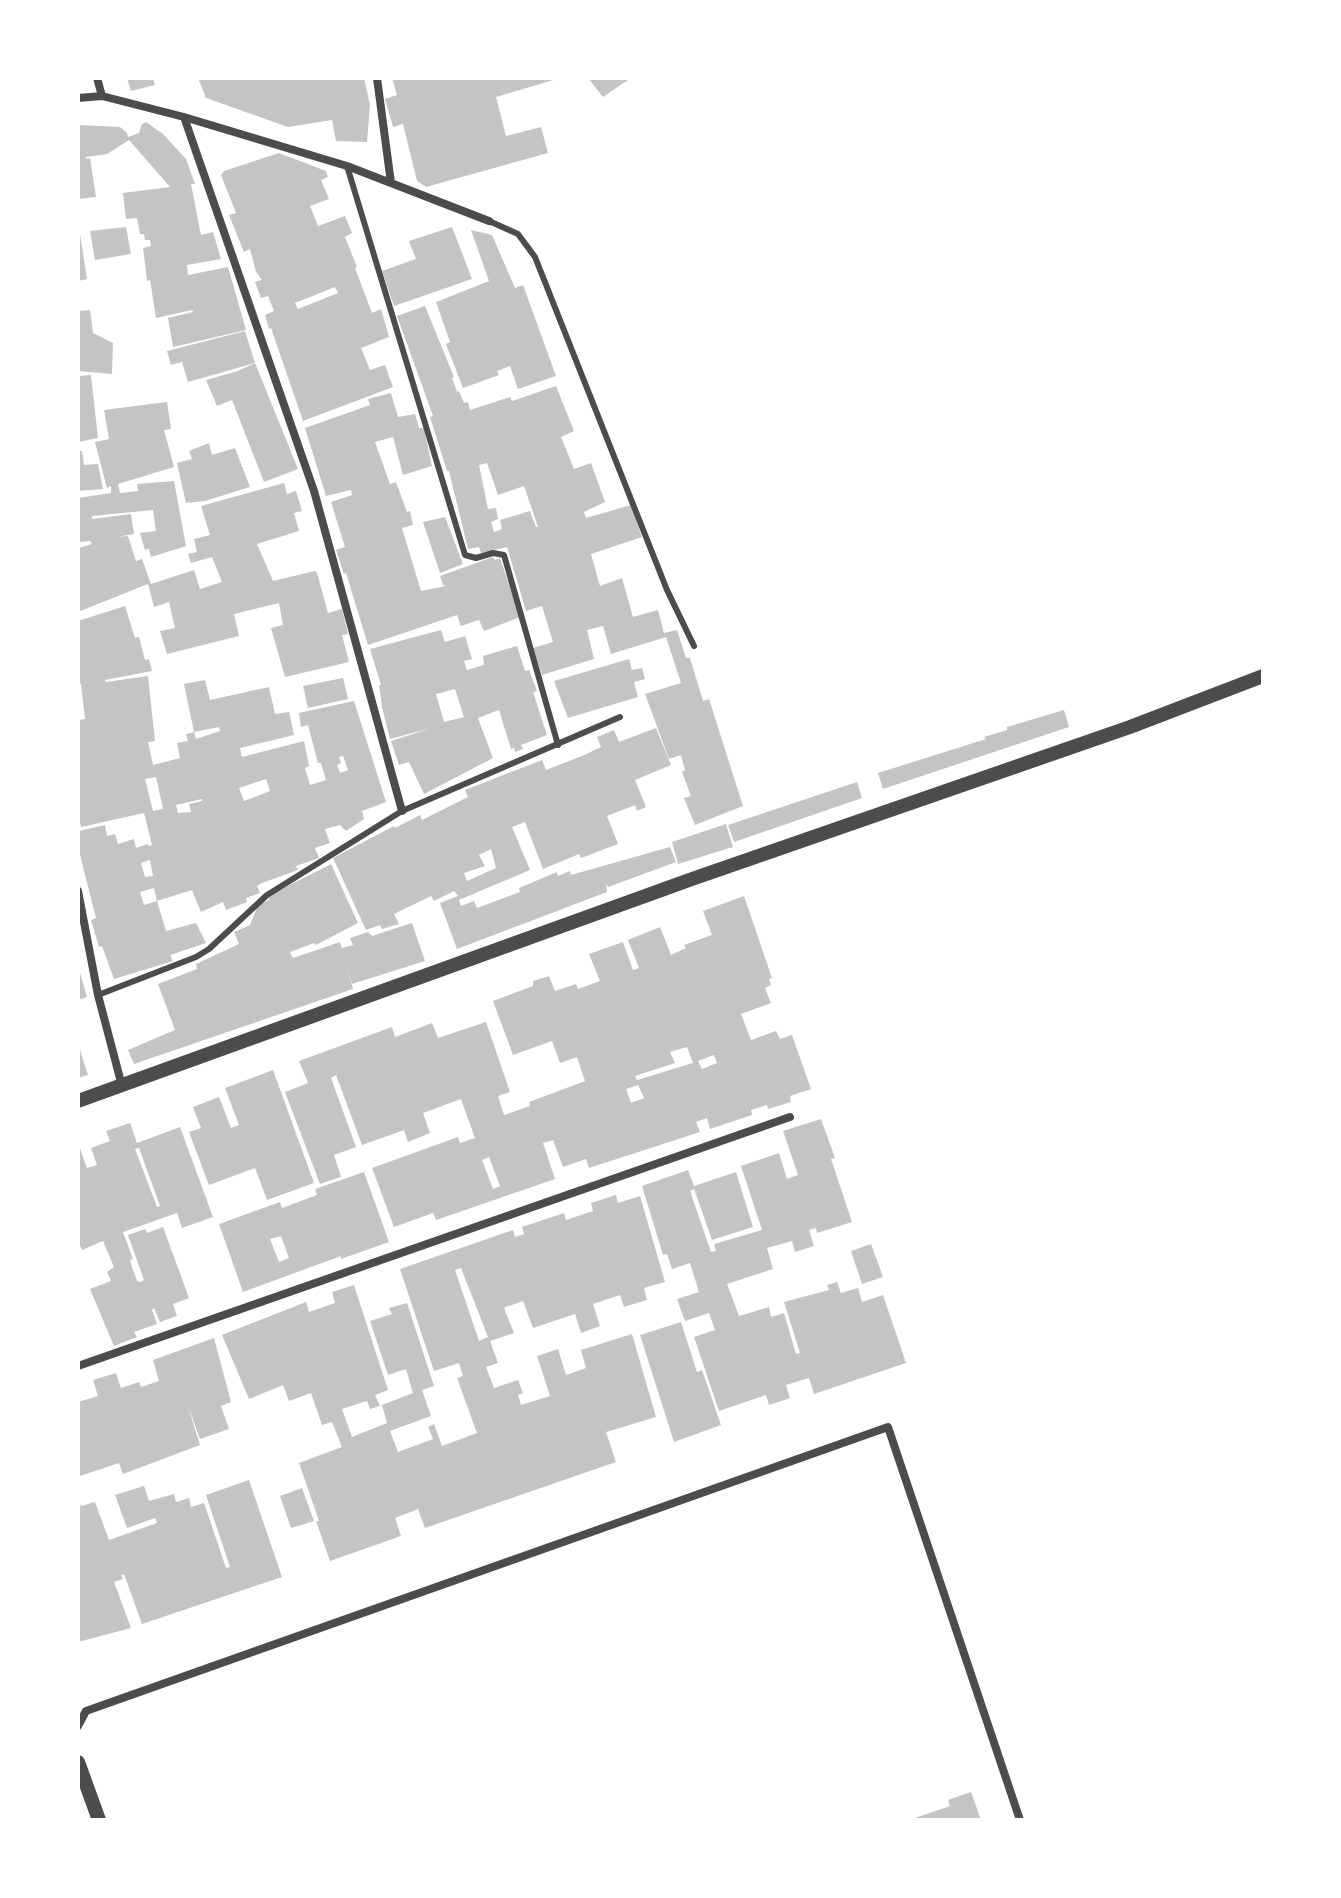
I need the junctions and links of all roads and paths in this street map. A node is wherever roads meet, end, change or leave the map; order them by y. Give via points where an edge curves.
1 (97, 78) edge
2 (377, 78) edge
3 (102, 96) junction
4 (78, 98) edge
5 (184, 117) junction
6 (347, 166) junction
7 (391, 183) junction
8 (489, 221) joint
9 (694, 646) dead end
10 (1263, 676) edge
11 (620, 717) dead end
12 (558, 745) junction
13 (402, 811) junction
14 (78, 891) edge
15 (98, 995) junction
16 (122, 1086) junction
17 (78, 1101) edge
18 (790, 1117) dead end
19 (78, 1366) edge
20 (78, 1726) edge
21 (78, 1762) edge
22 (99, 1820) edge
23 (1020, 1820) edge

1 - 3 street
2 - 7 street
3 - 4 street
3 - 5 street
5 - 6 street
5 - 13 street via 314,491
6 - 7 street
6 - 12 lane via 465,555 504,555
7 - 8 street
8 - 9 lane via 518,234 535,257
10 - 16 street
11 - 12 lane
12 - 13 lane
13 - 15 lane via 267,895 196,957
14 - 15 street
15 - 16 street
16 - 17 street
18 - 19 street
20 - 23 street via 86,1711 888,1427
21 - 22 street

